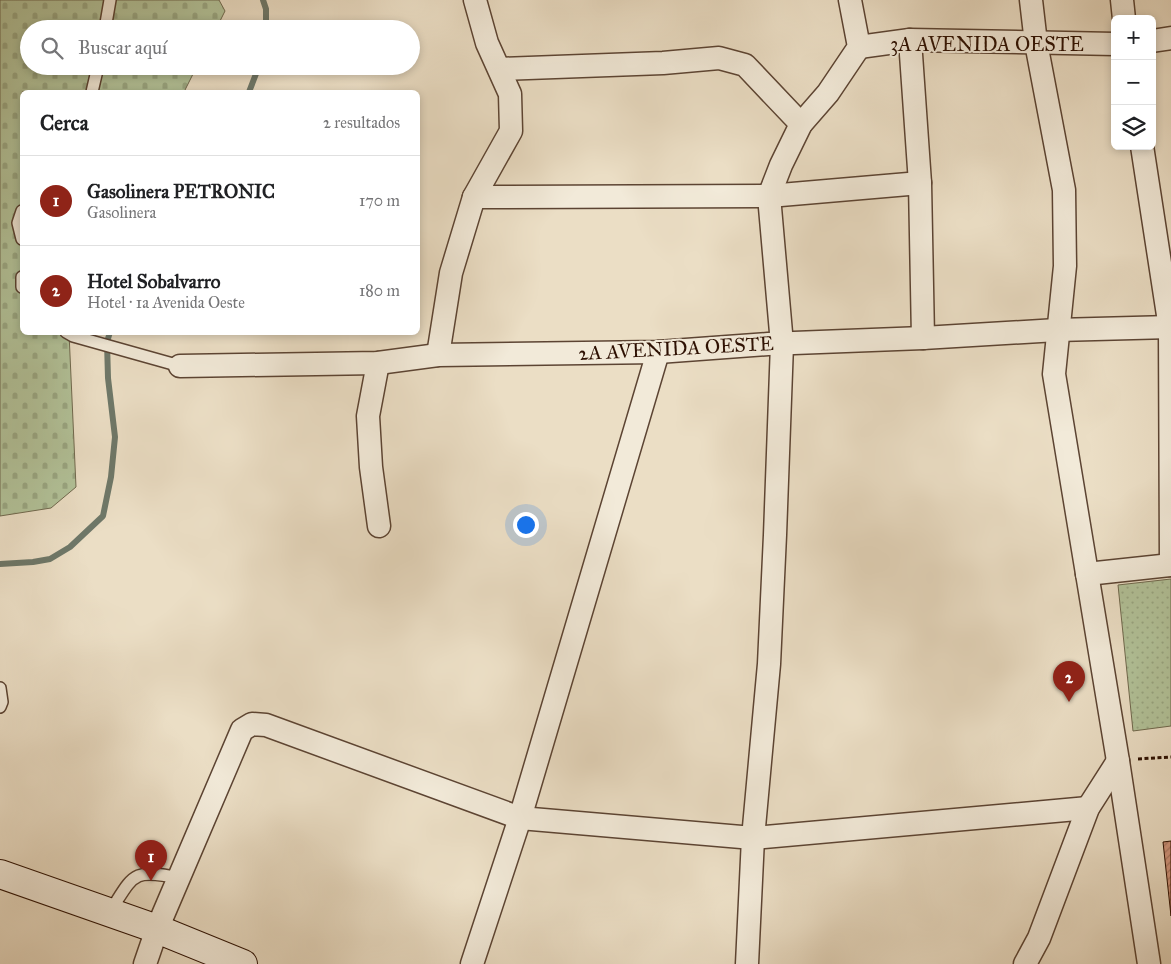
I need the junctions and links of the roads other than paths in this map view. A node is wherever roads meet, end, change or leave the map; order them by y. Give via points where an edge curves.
1 (110, 0) edge
2 (475, 0) edge
3 (850, 0) edge
4 (1031, 0) edge
5 (1122, 0) edge
6 (1124, 15) edge
7 (107, 20) edge
8 (1171, 38) edge
9 (910, 40) junction
10 (1156, 40) edge
11 (1036, 43) junction
12 (1111, 44) edge
13 (859, 48) junction
14 (500, 69) junction
15 (96, 75) edge
16 (92, 90) edge
17 (801, 124) junction
18 (1143, 150) edge
19 (920, 183) junction
20 (770, 196) junction
21 (474, 197) junction
22 (20, 218) edge
23 (20, 232) edge
24 (1170, 328) edge
25 (1057, 330) junction
26 (73, 335) edge
27 (923, 338) junction
28 (782, 344) junction
29 (658, 352) junction
30 (438, 356) junction
31 (378, 363) junction
32 (180, 366) joint
33 (379, 526) dead end
34 (1171, 565) edge
35 (1087, 574) junction
36 (0, 688) edge
37 (0, 707) edge
38 (1118, 761) junction
39 (1088, 808) junction
40 (520, 818) junction
41 (753, 838) junction
42 (0, 874) edge
43 (179, 878) junction
44 (109, 913) junction
45 (157, 930) junction
46 (145, 964) edge
47 (243, 964) edge
48 (472, 964) edge
49 (747, 964) edge
50 (1026, 964) edge
51 (1149, 964) edge

1 - 7 lane
2 - 14 street via 487,43
3 - 13 street
4 - 11 street
5 - 6 street
8 - 10 street
9 - 11 street, 3A AVENIDA OESTE
9 - 13 street, 3A AVENIDA OESTE
9 - 19 street
11 - 12 street, 3A AVENIDA OESTE
11 - 25 street via 1064,190 1065,266
13 - 17 street
14 - 17 street via 719,58 745,65
14 - 21 street via 510,94 512,131
15 - 16 lane
17 - 20 street
18 - 24 street
19 - 20 street
19 - 27 street
20 - 21 street
20 - 28 street
21 - 30 street via 451,273
22 - 23 lane
24 - 25 street, 2A AVENIDA OESTE
24 - 34 street
25 - 27 street, 2A AVENIDA OESTE
25 - 35 street via 1054,374
26 - 32 lane
27 - 28 street, 2A AVENIDA OESTE
28 - 29 street, 2A AVENIDA OESTE
28 - 41 street via 769,664
29 - 30 street, 2A AVENIDA OESTE
29 - 40 street
30 - 31 street, 2A AVENIDA OESTE
31 - 32 street, 2A AVENIDA OESTE
31 - 33 street via 368,416
34 - 35 street
35 - 38 street
36 - 37 lane
38 - 39 street
38 - 51 street
39 - 41 street
39 - 50 street
40 - 41 street
40 - 43 street via 266,725 252,724 242,730
40 - 48 street
41 - 49 street
42 - 44 main road
43 - 44 lane via 152,872 140,874 130,880
43 - 45 street
44 - 45 main road
45 - 46 street
45 - 47 main road

